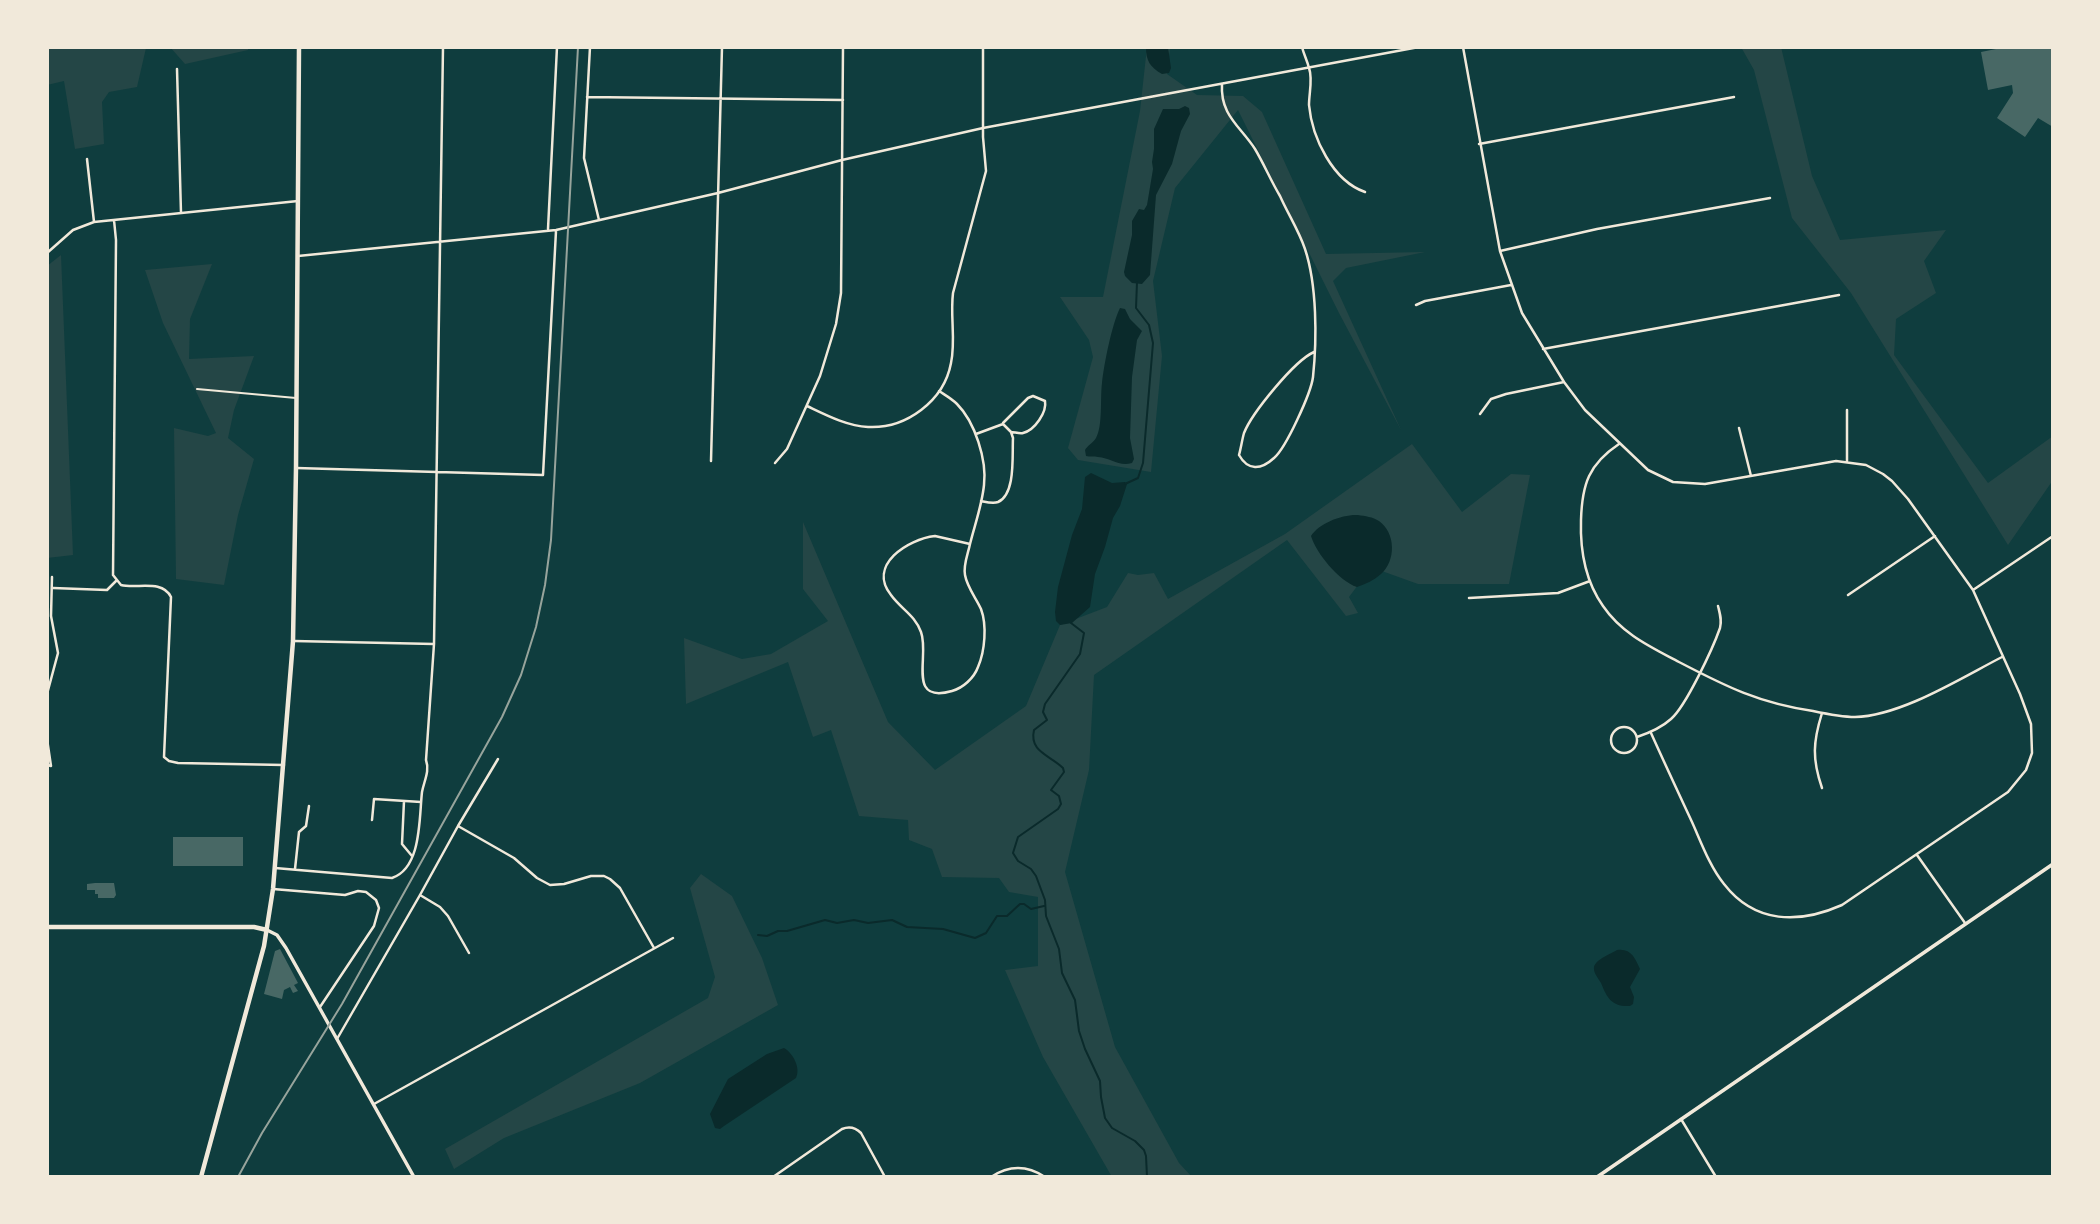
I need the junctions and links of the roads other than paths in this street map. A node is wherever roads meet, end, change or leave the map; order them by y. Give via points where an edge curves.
1 (299, 47) edge
2 (443, 47) edge
3 (557, 47) edge
4 (590, 47) edge
5 (722, 47) edge
6 (843, 47) edge
7 (984, 47) edge
8 (1302, 47) edge
9 (1419, 47) edge
10 (1463, 47) edge
11 (1309, 67) junction
12 (177, 69) dead end
13 (1222, 85) junction
14 (587, 97) junction
15 (1734, 97) dead end
16 (720, 99) junction
17 (843, 100) junction
18 (983, 128) junction
19 (1479, 144) junction
20 (87, 159) dead end
21 (842, 160) junction
22 (1365, 192) dead end
23 (718, 193) junction
24 (1770, 198) dead end
25 (298, 201) junction
26 (181, 213) junction
27 (114, 220) junction
28 (599, 220) junction
29 (94, 222) junction
30 (556, 230) junction
31 (548, 231) junction
32 (440, 243) junction
33 (1500, 251) junction
34 (47, 253) edge
35 (298, 256) junction
36 (1511, 285) junction
37 (1839, 295) dead end
38 (1416, 305) dead end
39 (1543, 348) junction
40 (1314, 352) junction
41 (1564, 382) junction
42 (197, 389) dead end
43 (939, 391) junction
44 (297, 398) junction
45 (807, 406) junction
46 (1847, 410) dead end
47 (1480, 414) dead end
48 (1003, 424) junction
49 (1739, 428) dead end
50 (1011, 432) junction
51 (975, 434) junction
52 (1619, 444) junction
53 (711, 461) dead end
54 (1847, 462) junction
55 (775, 463) dead end
56 (296, 468) junction
57 (437, 473) junction
58 (1751, 476) junction
59 (981, 501) junction
60 (1935, 536) junction
61 (2053, 536) edge
62 (970, 544) junction
63 (52, 578) dead end
64 (115, 579) junction
65 (1590, 581) junction
66 (52, 588) junction
67 (1973, 590) junction
68 (1848, 595) dead end
69 (1469, 598) dead end
70 (1718, 606) dead end
71 (293, 641) junction
72 (434, 644) junction
73 (2002, 657) junction
74 (1700, 673) junction
75 (47, 694) edge
76 (1822, 713) junction
77 (1651, 733) junction
78 (1637, 737) junction
79 (47, 739) edge
80 (498, 759) dead end
81 (47, 765) edge
82 (284, 765) junction
83 (1822, 788) dead end
84 (404, 801) junction
85 (421, 802) junction
86 (309, 806) dead end
87 (372, 820) dead end
88 (458, 825) junction
89 (1917, 855) junction
90 (412, 856) junction
91 (2053, 864) edge
92 (275, 867) junction
93 (295, 869) junction
94 (273, 889) junction
95 (420, 895) junction
96 (1965, 923) junction
97 (47, 928) edge
98 (267, 930) junction
99 (673, 938) dead end
100 (653, 948) junction
101 (469, 953) dead end
102 (320, 1008) junction
103 (337, 1039) junction
104 (374, 1104) junction
105 (1681, 1119) junction
106 (201, 1177) edge
107 (414, 1177) edge
108 (773, 1177) edge
109 (885, 1177) edge
110 (991, 1177) edge
111 (1045, 1177) edge
112 (1597, 1177) edge
113 (1716, 1177) edge

1 - 25 main road
2 - 32 street
3 - 31 street
4 - 14 street
5 - 16 street
6 - 17 street
7 - 18 street
8 - 11 street
9 - 11 street
10 - 19 street
11 - 13 street
11 - 22 street via 1313,129 1341,178
12 - 26 street
13 - 18 street
13 - 40 street via 1229,117 1256,150 1305,248 1314,293
14 - 16 street
14 - 28 street via 584,158
15 - 19 street
16 - 17 street
16 - 23 street
17 - 21 street
18 - 21 street
18 - 43 street via 984,184 953,293 954,346
19 - 33 street
20 - 29 street
21 - 23 street
21 - 45 street via 841,293 828,356
23 - 28 street
23 - 53 street
24 - 33 street
25 - 26 street
25 - 35 main road
26 - 27 street
27 - 29 street
27 - 64 street
28 - 30 street
29 - 34 street via 73,230
30 - 31 street
30 - 57 street via 543,475
31 - 32 street
32 - 35 street
32 - 57 street
33 - 36 street
35 - 44 main road
36 - 38 street
36 - 39 street
37 - 39 street
39 - 41 street
40 - 40 street via 1296,365 1252,418 1239,455 1249,467 1275,458 1286,441 1308,394
41 - 47 street via 1491,399
41 - 52 street
42 - 44 lane
43 - 45 street via 920,411 887,425 850,424
43 - 51 street via 957,403
44 - 56 main road
45 - 55 street via 788,449
46 - 54 street
48 - 50 street
48 - 50 street via 1028,398 1045,401 1044,412 1031,429
48 - 51 street
49 - 58 street
50 - 59 street via 1010,488 996,503
51 - 59 street via 984,467
52 - 58 street via 1648,470 1673,482 1705,484
52 - 65 street via 1587,477 1581,543
54 - 58 street
54 - 60 street via 1866,465 1892,481
56 - 57 street
56 - 71 main road
57 - 72 street
59 - 62 street
60 - 67 street
60 - 68 street
61 - 67 street
62 - 62 street via 964,572 984,619 981,658 973,677 956,690 932,693 922,683 921,631 887,589 886,568 896,552 923,537 944,536
63 - 66 street
64 - 66 street via 104,590
64 - 82 street via 126,587 158,587 169,593 172,603 164,757 178,763
65 - 69 street via 1558,593
65 - 74 street via 1602,605 1624,630
66 - 75 street via 51,616 58,653
67 - 73 street
70 - 74 street via 1720,626
71 - 72 street
71 - 82 main road
72 - 85 street via 428,767
73 - 76 street via 1886,712 1849,717
73 - 89 street via 2031,724 2033,744 2026,770 2008,792
74 - 76 street via 1754,698
74 - 77 street via 1681,707
76 - 83 street via 1814,756
77 - 78 street
77 - 89 street via 1720,878 1755,910 1789,919 1824,913
78 - 78 street via 1621,727 1611,744 1619,753 1628,753 1635,749
79 - 81 street via 51,766
80 - 88 street
82 - 92 main road
84 - 85 street
84 - 87 street via 374,799
84 - 90 street via 402,844
85 - 90 street via 418,843
86 - 93 street via 306,826 299,832
88 - 95 street
88 - 100 street via 550,885 591,876 610,879 620,888
89 - 96 street
90 - 93 street via 402,873 392,878
91 - 96 street
92 - 93 street
92 - 94 main road
94 - 98 main road
94 - 102 street via 345,895 362,891 377,903 374,926
95 - 101 street via 440,906
95 - 103 street
96 - 105 street
97 - 98 main road
98 - 102 street via 286,948
98 - 106 main road
99 - 100 street
100 - 104 street
102 - 103 street
103 - 104 street
104 - 107 street
105 - 112 street
105 - 113 street
108 - 109 street via 842,1129 852,1127
110 - 111 street via 1016,1167

